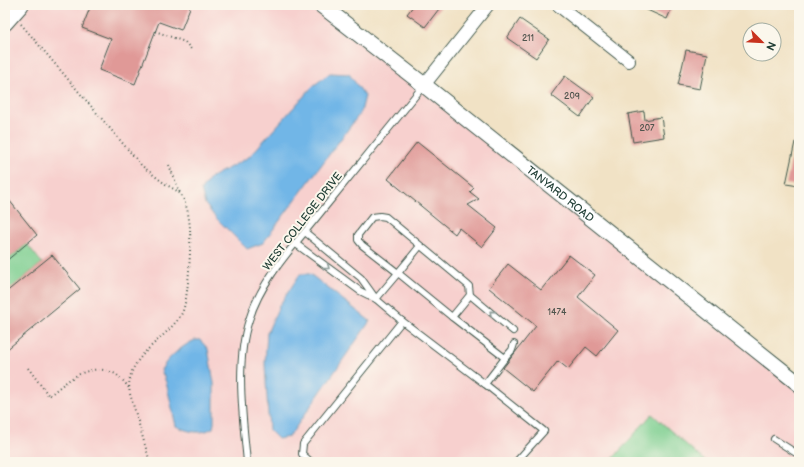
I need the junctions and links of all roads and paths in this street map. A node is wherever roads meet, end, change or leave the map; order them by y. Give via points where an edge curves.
1 (21, 5) edge
2 (321, 5) edge
3 (488, 5) edge
4 (558, 5) edge
5 (5, 23) edge
6 (20, 23) dead end
7 (155, 31) dead end
8 (191, 49) dead end
9 (629, 61) dead end
10 (424, 84) junction
11 (169, 165) dead end
12 (181, 194) junction
13 (305, 232) junction
14 (296, 244) junction
15 (420, 246) junction
16 (398, 273) junction
17 (470, 295) junction
18 (376, 299) junction
19 (452, 317) junction
20 (402, 321) junction
21 (513, 331) dead end
22 (514, 344) dead end
23 (505, 358) junction
24 (28, 368) dead end
25 (485, 384) junction
26 (799, 384) edge
27 (129, 388) junction
28 (774, 438) dead end
29 (799, 455) edge
30 (150, 462) edge
31 (247, 462) edge
32 (311, 462) edge
33 (516, 462) edge

1 - 5 street
2 - 10 street, TANYARD ROAD
3 - 10 street
4 - 9 street
6 - 12 path via 142,166
7 - 8 path via 185,42
10 - 13 lane, WEST COLLEGE DRIVE
10 - 26 street, TANYARD ROAD
11 - 12 path
12 - 27 path via 190,227 186,302 181,315 134,365
13 - 14 lane, WEST COLLEGE DRIVE
13 - 18 lane via 361,278
14 -> 18 lane via 360,291
14 - 31 lane, WEST COLLEGE DRIVE via 264,287 245,335 242,355 242,412
15 - 16 lane
15 - 16 lane via 386,217 372,217 358,235 358,240
15 - 17 lane via 469,286
16 - 18 lane
16 - 19 lane
17 - 19 lane
21 -> 17 lane
18 - 20 lane
19 - 23 lane
20 - 25 lane
20 - 32 lane via 303,444 302,454
22 - 23 lane
23 - 25 lane
24 - 27 path via 49,396 83,371 95,369 107,370 118,375
25 - 33 lane via 544,431
27 - 30 path
28 - 29 lane

